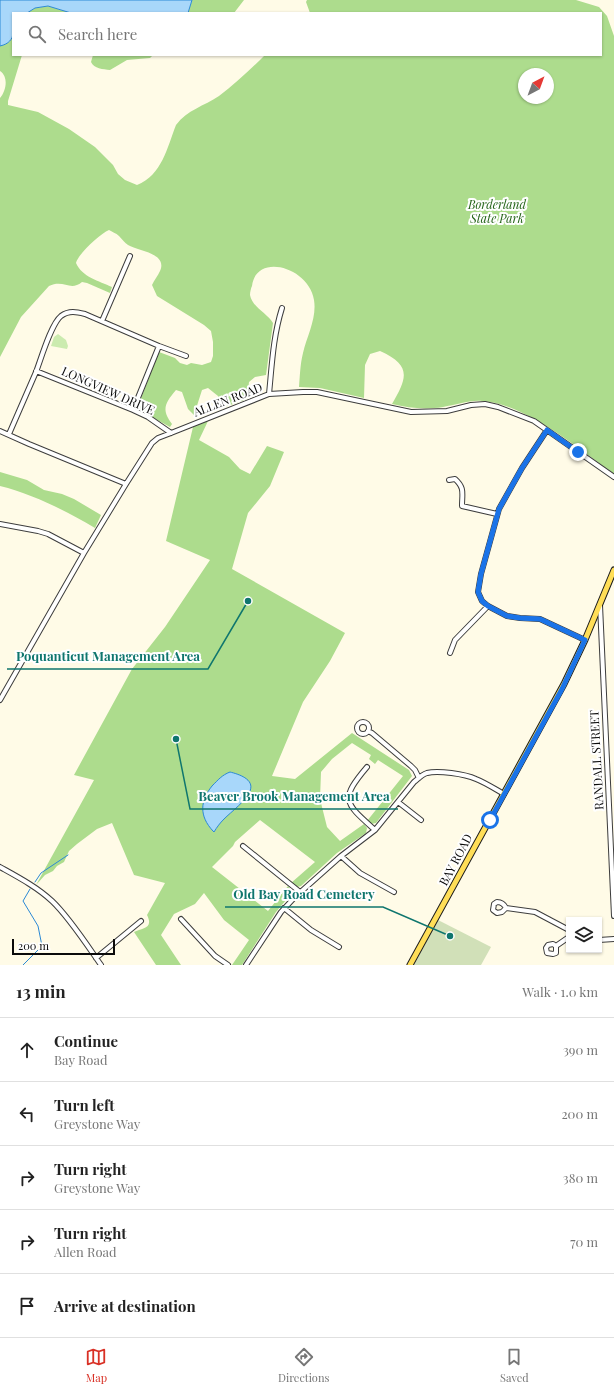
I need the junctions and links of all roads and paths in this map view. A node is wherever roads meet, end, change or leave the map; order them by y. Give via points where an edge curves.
1 (130, 256) dead end
2 (282, 308) dead end
3 (102, 321) junction
4 (159, 346) junction
5 (186, 356) dead end
6 (36, 370) junction
7 (270, 394) junction
8 (133, 410) junction
9 (547, 430) junction
10 (0, 431) edge
11 (171, 433) junction
12 (9, 434) junction
13 (614, 477) edge
14 (449, 480) dead end
15 (126, 484) junction
16 (497, 514) junction
17 (0, 524) edge
18 (84, 553) junction
19 (614, 570) edge
20 (600, 603) junction
21 (488, 606) junction
22 (585, 640) junction
23 (450, 653) dead end
24 (0, 700) edge
25 (368, 731) dead end
26 (367, 767) dead end
27 (419, 778) junction
28 (504, 794) junction
29 (398, 802) junction
30 (421, 820) dead end
31 (375, 830) junction
32 (243, 846) dead end
33 (341, 856) junction
34 (0, 867) edge
35 (300, 892) junction
36 (394, 892) dead end
37 (284, 908) junction
38 (506, 908) dead end
39 (614, 916) edge
40 (181, 919) dead end
41 (141, 921) dead end
42 (566, 928) edge
43 (566, 939) edge
44 (614, 939) edge
45 (602, 940) edge
46 (556, 946) dead end
47 (339, 947) dead end
48 (96, 958) junction
49 (101, 965) edge
50 (228, 965) edge
51 (246, 965) edge
52 (410, 965) edge

1 - 3 street
2 - 7 street via 272,353
3 - 4 street
3 - 6 street via 76,312 62,315 52,331
4 - 5 street
4 - 8 street
6 - 8 street, LONGVIEW DRIVE
6 - 12 street
7 - 9 street, ALLEN ROAD via 317,392 411,412 447,411 485,404 530,420
7 - 11 street, ALLEN ROAD
8 - 11 street, LONGVIEW DRIVE
9 - 13 street, ALLEN ROAD
9 - 16 street via 522,468
10 - 12 street
11 - 15 street, ALLEN ROAD via 158,438 150,446
12 - 15 street
14 - 16 street via 454,479 461,484 462,506
15 - 18 street, ALLEN ROAD
16 - 21 street via 478,587 479,596
17 - 18 street via 48,534
18 - 24 street, ALLEN ROAD
19 - 20 main road, BAY ROAD
20 - 22 main road, BAY ROAD
20 - 39 street, RANDALL STREET
21 - 22 street via 507,616 540,619
21 - 23 street via 455,640
22 - 28 main road, BAY ROAD via 562,689
25 - 27 street via 411,766
26 - 31 street via 350,789 348,796 354,812
27 - 28 street via 436,772 467,776
27 - 29 street
28 - 52 main road, BAY ROAD
29 - 30 street
29 - 31 street
31 - 33 street
32 - 35 street
33 - 35 street
33 - 36 street via 360,873
34 - 48 street via 34,887 51,901
35 - 37 street
37 - 47 street via 311,930
37 - 51 street
38 - 42 street via 535,912
40 - 50 street via 214,956
41 - 48 street
43 - 46 street
44 - 45 street
48 - 49 street

